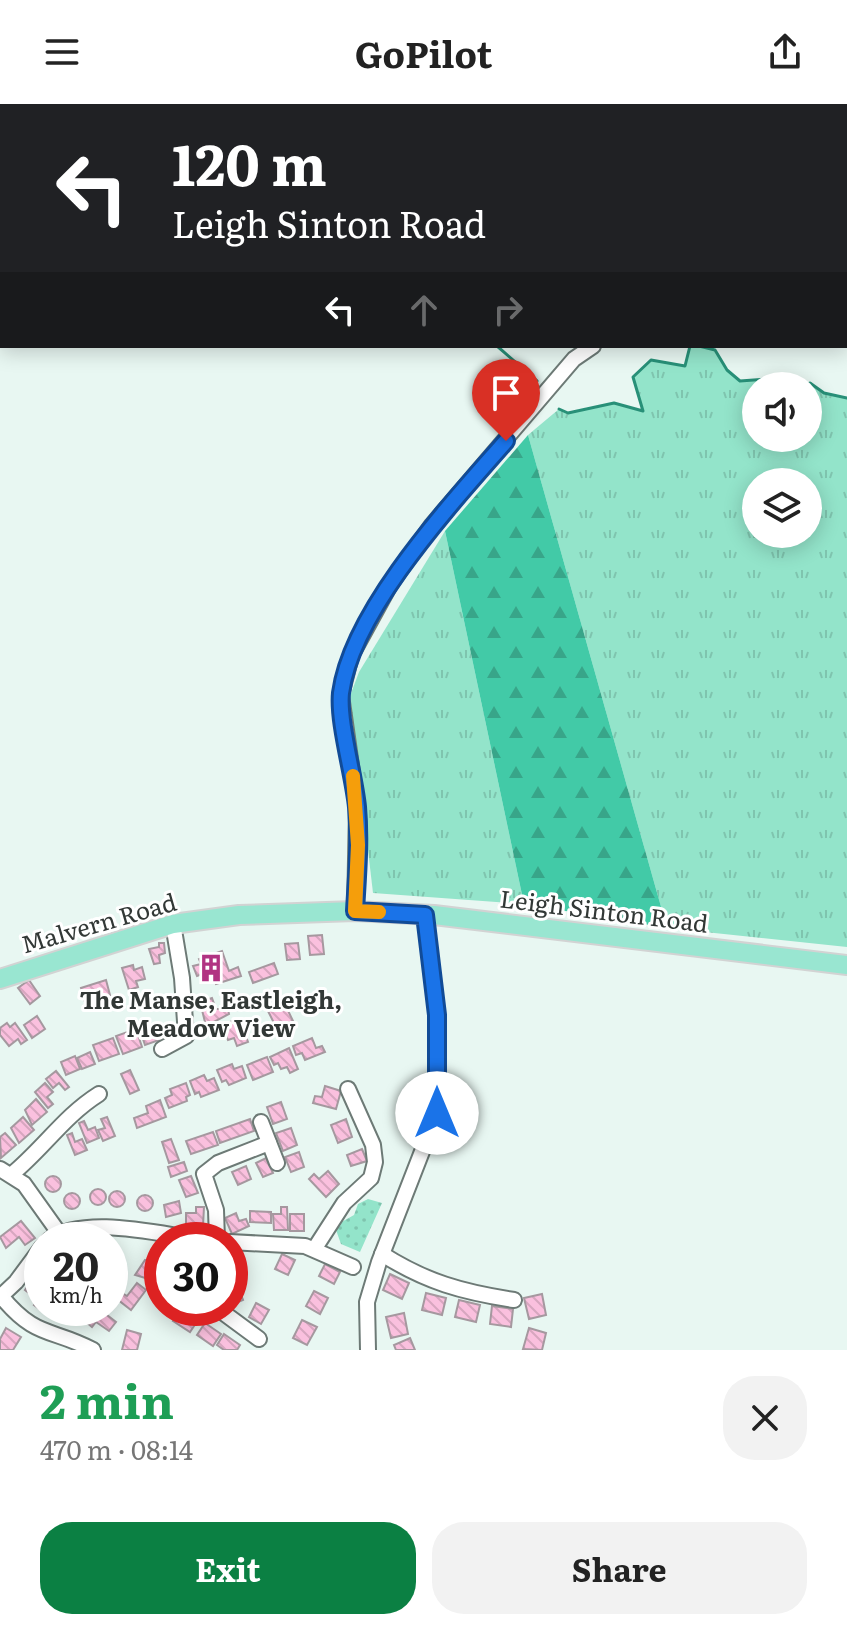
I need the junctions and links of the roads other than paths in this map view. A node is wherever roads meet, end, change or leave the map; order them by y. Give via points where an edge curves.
1 (590, 348) edge
2 (355, 911) junction
3 (425, 915) junction
4 (173, 924) junction
5 (847, 965) edge
6 (0, 979) edge
7 (162, 1049) dead end
8 (348, 1089) dead end
9 (99, 1094) dead end
10 (261, 1122) dead end
11 (269, 1143) junction
12 (277, 1163) dead end
13 (5, 1172) edge
14 (46, 1222) edge
15 (216, 1222) edge
16 (248, 1242) edge
17 (315, 1248) junction
18 (382, 1254) junction
19 (353, 1267) dead end
20 (24, 1268) edge
21 (0, 1296) edge
22 (514, 1300) dead end
23 (241, 1326) edge
24 (259, 1339) dead end
25 (93, 1350) edge
26 (368, 1350) edge

1 - 2 street via 574,359 432,525 391,583 351,656 341,695 357,808
2 - 3 main road, Leigh Sinton Road
2 - 4 main road, Malvern Road via 239,915
3 - 5 main road, Leigh Sinton Road
3 - 18 street via 437,1015 437,1113
4 - 6 main road, Malvern Road
4 - 7 street via 186,1036
8 - 17 street via 373,1145 375,1162 371,1178 344,1203
9 - 13 street via 76,1108 43,1149
10 - 11 street
11 - 12 street
11 - 15 street via 204,1174
13 - 14 street via 33,1195
16 - 17 street
17 - 19 street
18 - 22 street via 418,1277
18 - 26 street via 367,1302
20 - 21 street
21 - 25 street via 39,1331
23 - 24 street

